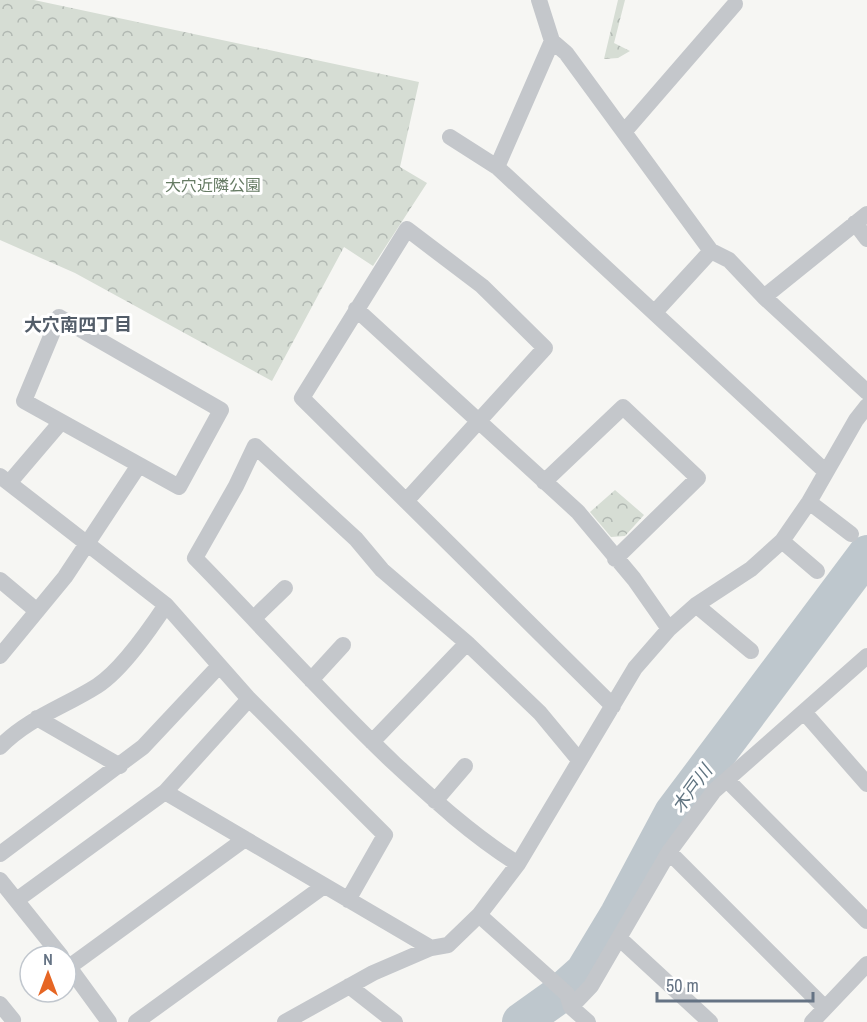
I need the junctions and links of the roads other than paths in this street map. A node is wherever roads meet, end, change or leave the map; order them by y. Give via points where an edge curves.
1 (539, 0) edge
2 (735, 4) dead end
3 (552, 41) junction
4 (624, 132) junction
5 (450, 137) dead end
6 (497, 167) junction
7 (861, 219) edge
8 (867, 239) edge
9 (711, 251) junction
10 (764, 297) junction
11 (356, 309) junction
12 (655, 312) junction
13 (867, 392) edge
14 (867, 406) edge
15 (479, 421) junction
16 (61, 422) junction
17 (139, 465) junction
18 (826, 472) junction
19 (5, 480) edge
20 (544, 482) junction
21 (406, 501) junction
22 (809, 502) junction
23 (851, 534) dead end
24 (782, 541) junction
25 (87, 544) junction
26 (615, 559) junction
27 (817, 571) dead end
28 (0, 580) edge
29 (285, 588) dead end
30 (166, 605) junction
31 (696, 605) junction
32 (38, 611) junction
33 (254, 618) junction
34 (669, 629) junction
35 (467, 643) junction
36 (343, 645) dead end
37 (751, 651) dead end
38 (0, 656) edge
39 (866, 658) edge
40 (219, 666) junction
41 (311, 680) junction
42 (249, 699) junction
43 (613, 706) junction
44 (804, 712) junction
45 (37, 718) junction
46 (372, 742) junction
47 (0, 747) edge
48 (579, 760) junction
49 (120, 766) junction
50 (465, 766) dead end
51 (727, 780) junction
52 (867, 784) edge
53 (165, 792) junction
54 (435, 801) junction
55 (245, 839) junction
56 (669, 852) junction
57 (0, 854) edge
58 (518, 864) junction
59 (0, 880) edge
60 (324, 886) junction
61 (18, 899) junction
62 (348, 900) junction
63 (479, 915) junction
64 (867, 921) edge
65 (620, 938) junction
66 (52, 944) edge
67 (431, 948) junction
68 (78, 954) edge
69 (867, 964) edge
70 (78, 979) edge
71 (349, 986) junction
72 (566, 996) junction
73 (0, 1004) edge
74 (825, 1008) junction
75 (12, 1022) edge
76 (109, 1022) edge
77 (136, 1022) edge
78 (285, 1022) edge
79 (395, 1022) edge
80 (588, 1022) edge
81 (710, 1022) edge
82 (813, 1022) edge

1 - 3 street
2 - 4 street
3 - 4 street via 566,53
3 - 6 street
4 - 9 street
5 - 6 street
6 - 12 street
7 - 8 street
7 - 10 street
9 - 10 street via 729,260
9 - 12 street
10 - 13 street
11 - 15 street
11 - 15 street via 407,229 482,286 545,348
11 - 21 street via 302,398
12 - 18 street
14 - 18 street
15 - 20 street
15 - 21 street
16 - 17 street
16 - 17 street via 24,401 59,317 221,410 179,487
16 - 19 street
17 - 25 street
18 - 22 street
19 - 25 street
20 - 26 street via 578,512
20 - 26 street via 623,407 698,478
21 - 43 street
22 - 23 street
22 - 24 street
24 - 27 street
24 - 31 street via 751,569
25 - 30 street
25 - 32 street
26 - 34 street
28 - 32 street
29 - 33 street
30 - 40 street
30 - 45 street via 144,638 99,684
31 - 34 street
31 - 37 street
32 - 38 street
33 - 35 street via 195,558 255,446 356,539 382,570
33 - 41 street
34 - 43 street via 635,668
35 - 46 street
35 - 48 street via 540,712
36 - 41 street
39 - 44 street
40 - 42 street
40 - 49 street
41 - 46 street
42 - 53 street
42 - 62 street via 385,835
43 - 48 street
44 - 51 street
44 - 52 street
45 - 47 street via 17,729
45 - 49 street
46 - 54 street
48 - 58 street
49 - 57 street
50 - 54 street
51 - 56 street via 714,791
51 - 64 street
53 - 55 street
53 - 61 street
54 - 58 street via 480,841
55 - 60 street
55 - 68 street
56 - 65 street
56 - 74 street
58 - 63 street
59 - 61 street
60 - 62 street
60 - 77 street
61 - 66 street
62 - 67 street
63 - 67 street via 448,945
63 - 72 street
65 - 72 street via 591,986
65 - 81 street
67 - 71 street
69 - 74 street
70 - 76 street
71 - 78 street
71 - 79 street
72 - 80 street
73 - 75 street
74 - 82 street

